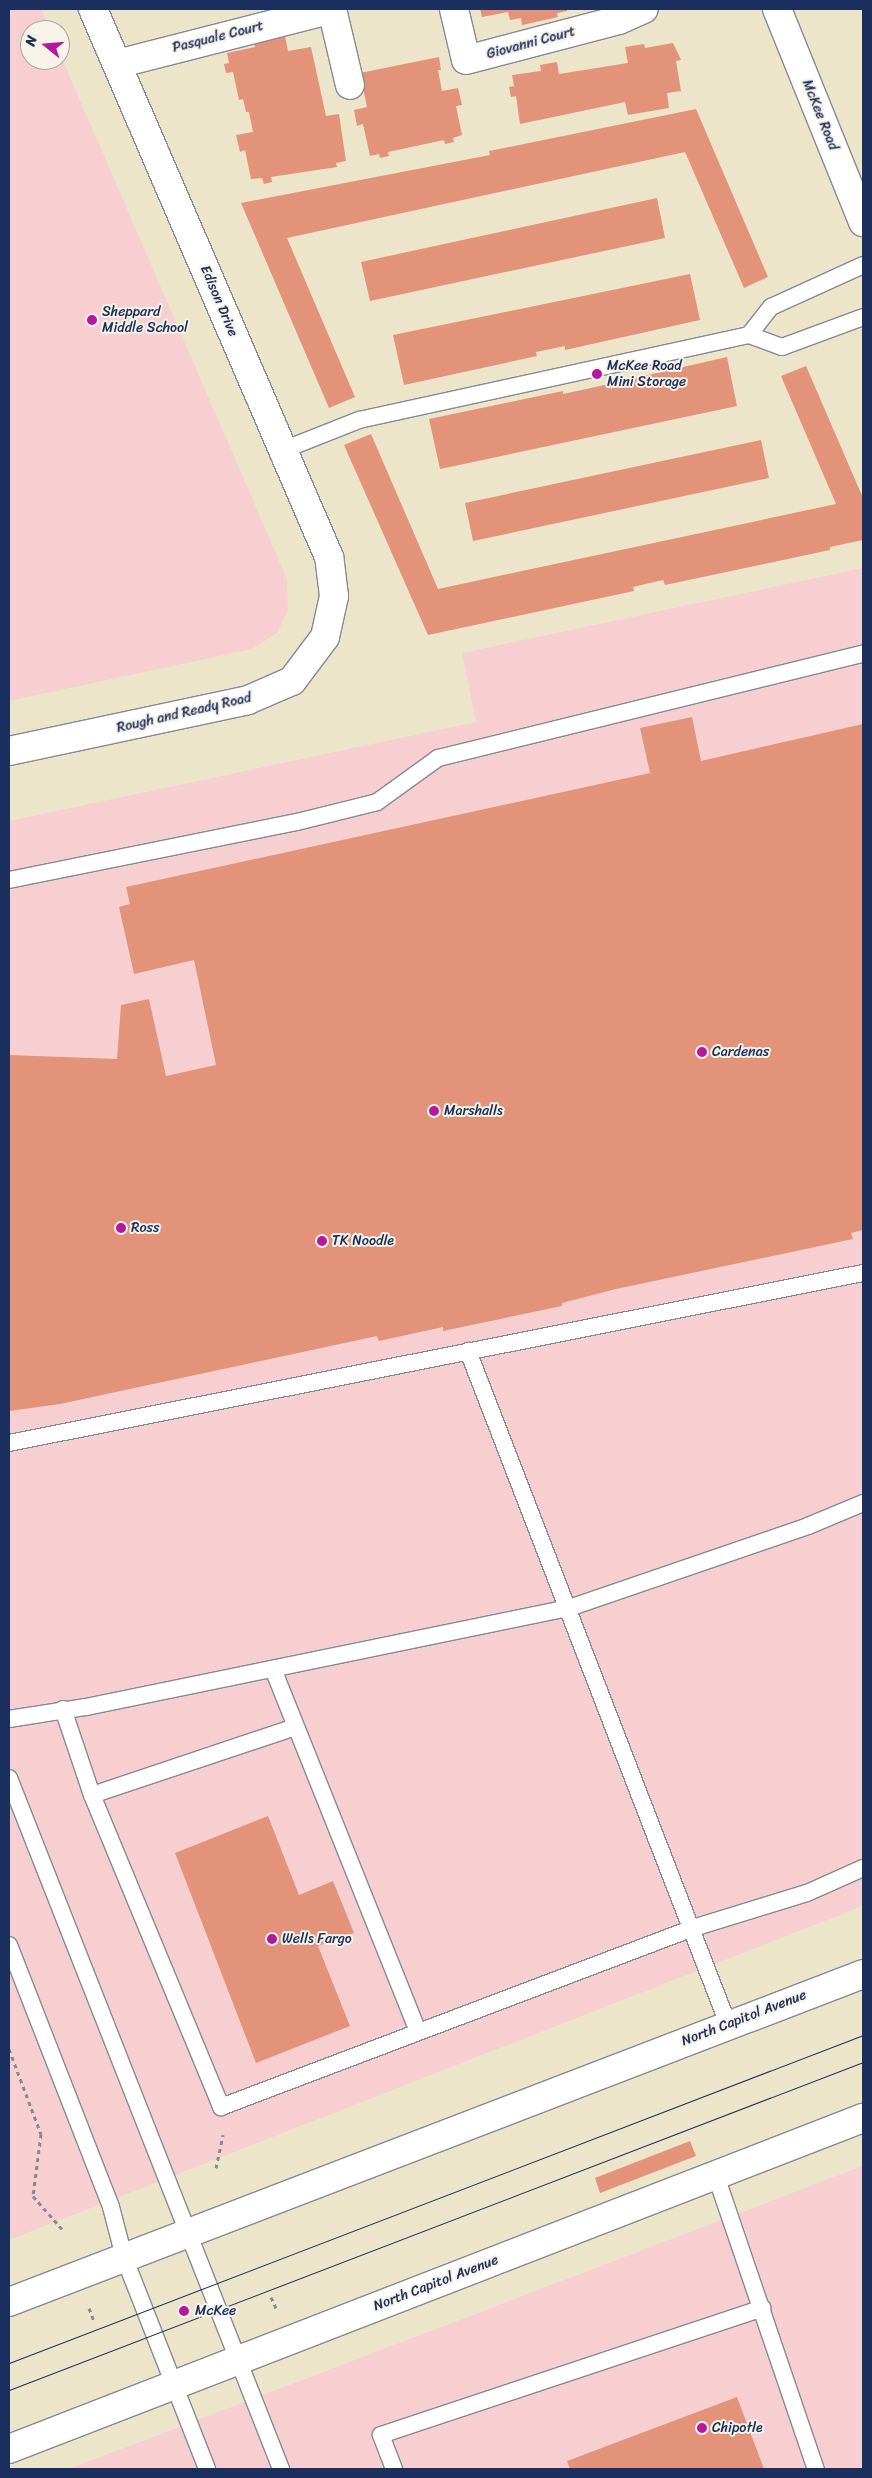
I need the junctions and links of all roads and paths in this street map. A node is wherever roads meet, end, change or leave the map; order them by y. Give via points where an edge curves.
1 (93, 9) edge
2 (454, 9) edge
3 (644, 9) edge
4 (776, 9) edge
5 (117, 64) junction
6 (350, 84) dead end
7 (863, 222) edge
8 (863, 265) edge
9 (863, 317) edge
10 (749, 335) junction
11 (283, 450) junction
12 (334, 596) joint
13 (863, 654) edge
14 (9, 751) edge
15 (9, 880) edge
16 (863, 1273) edge
17 (468, 1351) junction
18 (9, 1443) edge
19 (863, 1503) edge
20 (568, 1608) junction
21 (273, 1668) junction
22 (63, 1709) junction
23 (9, 1719) edge
24 (295, 1727) junction
25 (9, 1778) edge
26 (92, 1795) junction
27 (863, 1868) edge
28 (693, 1928) junction
29 (9, 1945) edge
30 (863, 1974) edge
31 (728, 2024) junction
32 (418, 2031) junction
33 (9, 2049) edge
34 (863, 2118) edge
35 (223, 2133) dead end
36 (216, 2168) dead end
37 (716, 2176) junction
38 (62, 2229) dead end
39 (188, 2232) junction
40 (124, 2257) junction
41 (9, 2302) edge
42 (762, 2308) junction
43 (238, 2360) junction
44 (174, 2384) junction
45 (9, 2449) edge
46 (207, 2469) edge
47 (281, 2469) edge
48 (394, 2469) edge
49 (816, 2469) edge

1 - 5 main road, Edison Drive
2 - 3 main road, Giovanni Court via 466,60 619,20
4 - 7 main road, McKee Road
5 - 6 main road, Pasquale Court via 332,9
5 - 11 main road, Edison Drive
8 - 10 lane via 771,307
9 - 10 lane via 782,347
10 - 11 lane via 359,420
11 - 12 main road, Edison Drive via 329,557
12 - 14 main road, Rough and Ready Road via 325,637 292,681 248,700
13 - 15 lane via 438,758 377,802 297,822
16 - 17 lane
17 - 18 lane
17 - 20 lane
19 - 20 lane via 808,1526
20 - 21 lane
20 - 28 lane
21 - 22 lane
21 - 24 lane
22 - 23 lane
22 - 26 lane
24 - 26 lane
24 - 32 lane
25 - 39 lane
26 - 32 lane via 221,2108
27 - 28 lane via 807,1893
28 - 31 lane
28 - 32 lane
29 - 40 lane via 111,2207
30 - 31 main road, North Capitol Avenue
31 - 39 main road, North Capitol Avenue
33 - 38 path via 41,2134 34,2196
34 - 37 main road, North Capitol Avenue
35 - 36 path
37 - 42 lane
37 - 43 main road, North Capitol Avenue
39 - 40 main road, North Capitol Avenue
39 - 43 lane
40 - 41 main road, North Capitol Avenue
40 - 44 lane
42 - 48 lane via 381,2435
42 - 49 lane
43 - 44 main road, North Capitol Avenue
43 - 47 lane
44 - 45 main road, North Capitol Avenue
44 - 46 lane

